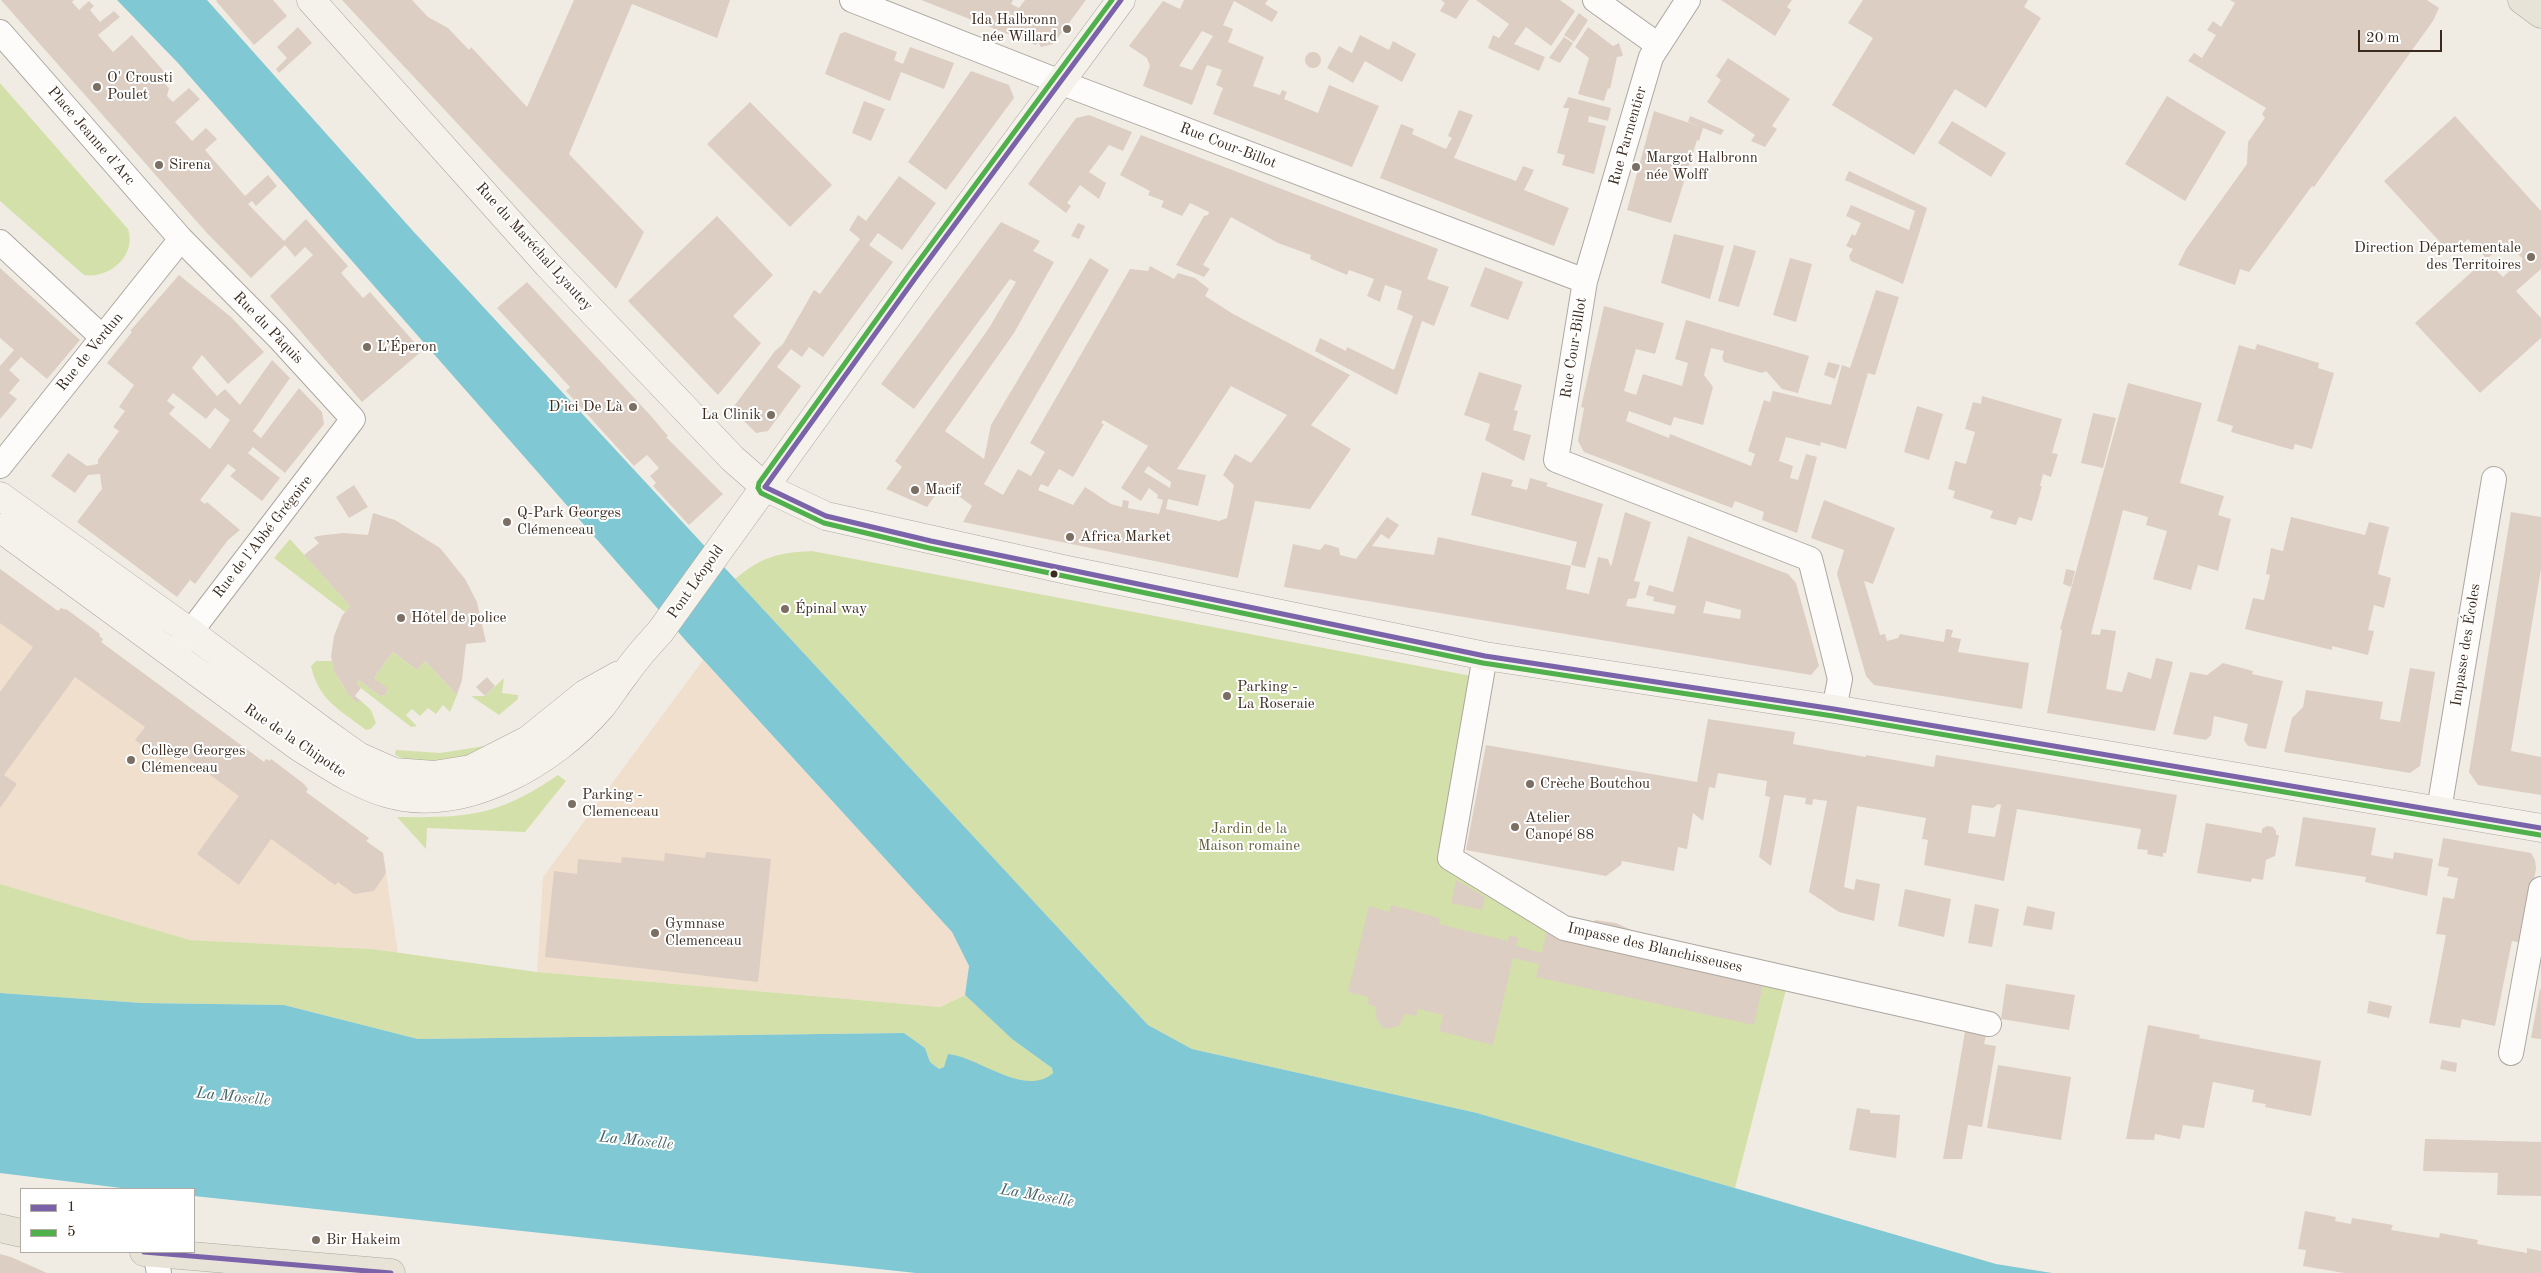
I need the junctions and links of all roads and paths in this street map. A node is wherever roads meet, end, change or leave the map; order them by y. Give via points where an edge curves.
1 (311, 0) edge
2 (852, 0) edge
3 (1121, 0) edge
4 (1595, 0) edge
5 (1688, 0) edge
6 (2522, 0) edge
7 (2541, 14) edge
8 (0, 32) edge
9 (1658, 45) junction
10 (1060, 82) junction
11 (181, 239) junction
12 (0, 242) edge
13 (1585, 281) junction
14 (102, 337) junction
15 (354, 419) joint
16 (0, 466) edge
17 (2494, 479) dead end
18 (764, 487) junction
19 (0, 496) edge
20 (0, 528) edge
21 (190, 632) junction
22 (660, 632) joint
23 (173, 655) junction
24 (1485, 656) junction
25 (627, 670) junction
26 (1834, 708) junction
27 (2439, 810) junction
28 (2541, 828) edge
29 (2541, 889) edge
30 (1989, 1024) dead end
31 (2511, 1053) dead end
32 (0, 1228) edge
33 (20, 1234) edge
34 (153, 1259) edge
35 (230, 1266) edge
36 (391, 1273) edge

1 - 18 main road, Rue du Maréchal Lyautey via 548,265 733,460
2 - 10 street, Rue Cour-Billot
3 - 10 main road
4 - 9 street
5 - 9 street, Rue Parmentier
6 - 7 main road
8 - 11 street, Place Jeanne d'Arc
9 - 13 street, Rue Parmentier via 1651,57
10 - 13 street, Rue Cour-Billot
10 - 18 main road
11 - 14 street, Rue de Verdun
11 - 15 street, Rue du Pâquis
12 - 14 street
13 - 26 street, Rue Cour-Billot via 1556,460 1810,559 1840,679
14 - 16 street, Rue de Verdun
15 - 21 street, Rue de l'Abbé Grégoire
17 - 27 street, Impasse des Écoles
18 - 22 main road, Pont Léopold
18 - 24 main road, Rue du Maréchal Lyautey via 826,516 922,539
19 - 21 main road, Rue de la Chipotte
20 - 23 main road, Rue de la Chipotte
21 - 23 street, Rue de l'Abbé Grégoire
21 - 25 main road, Rue de la Chipotte via 358,756 394,772 434,775 471,769 528,740 585,694
22 - 25 main road, Rue de la Chipotte
23 - 25 main road, Rue de la Chipotte via 299,747 349,778 387,794 427,798 470,792 508,780 544,759 601,706
24 - 26 main road, Rue du Maréchal Lyautey
24 - 30 street, Impasse des Blanchisseuses via 1450,858 1564,928
26 - 27 main road, Rue du Maréchal Lyautey
27 - 28 main road, Rue du Maréchal Lyautey
29 - 31 street
32 - 33 main road
34 - 35 main road
35 - 36 main road

